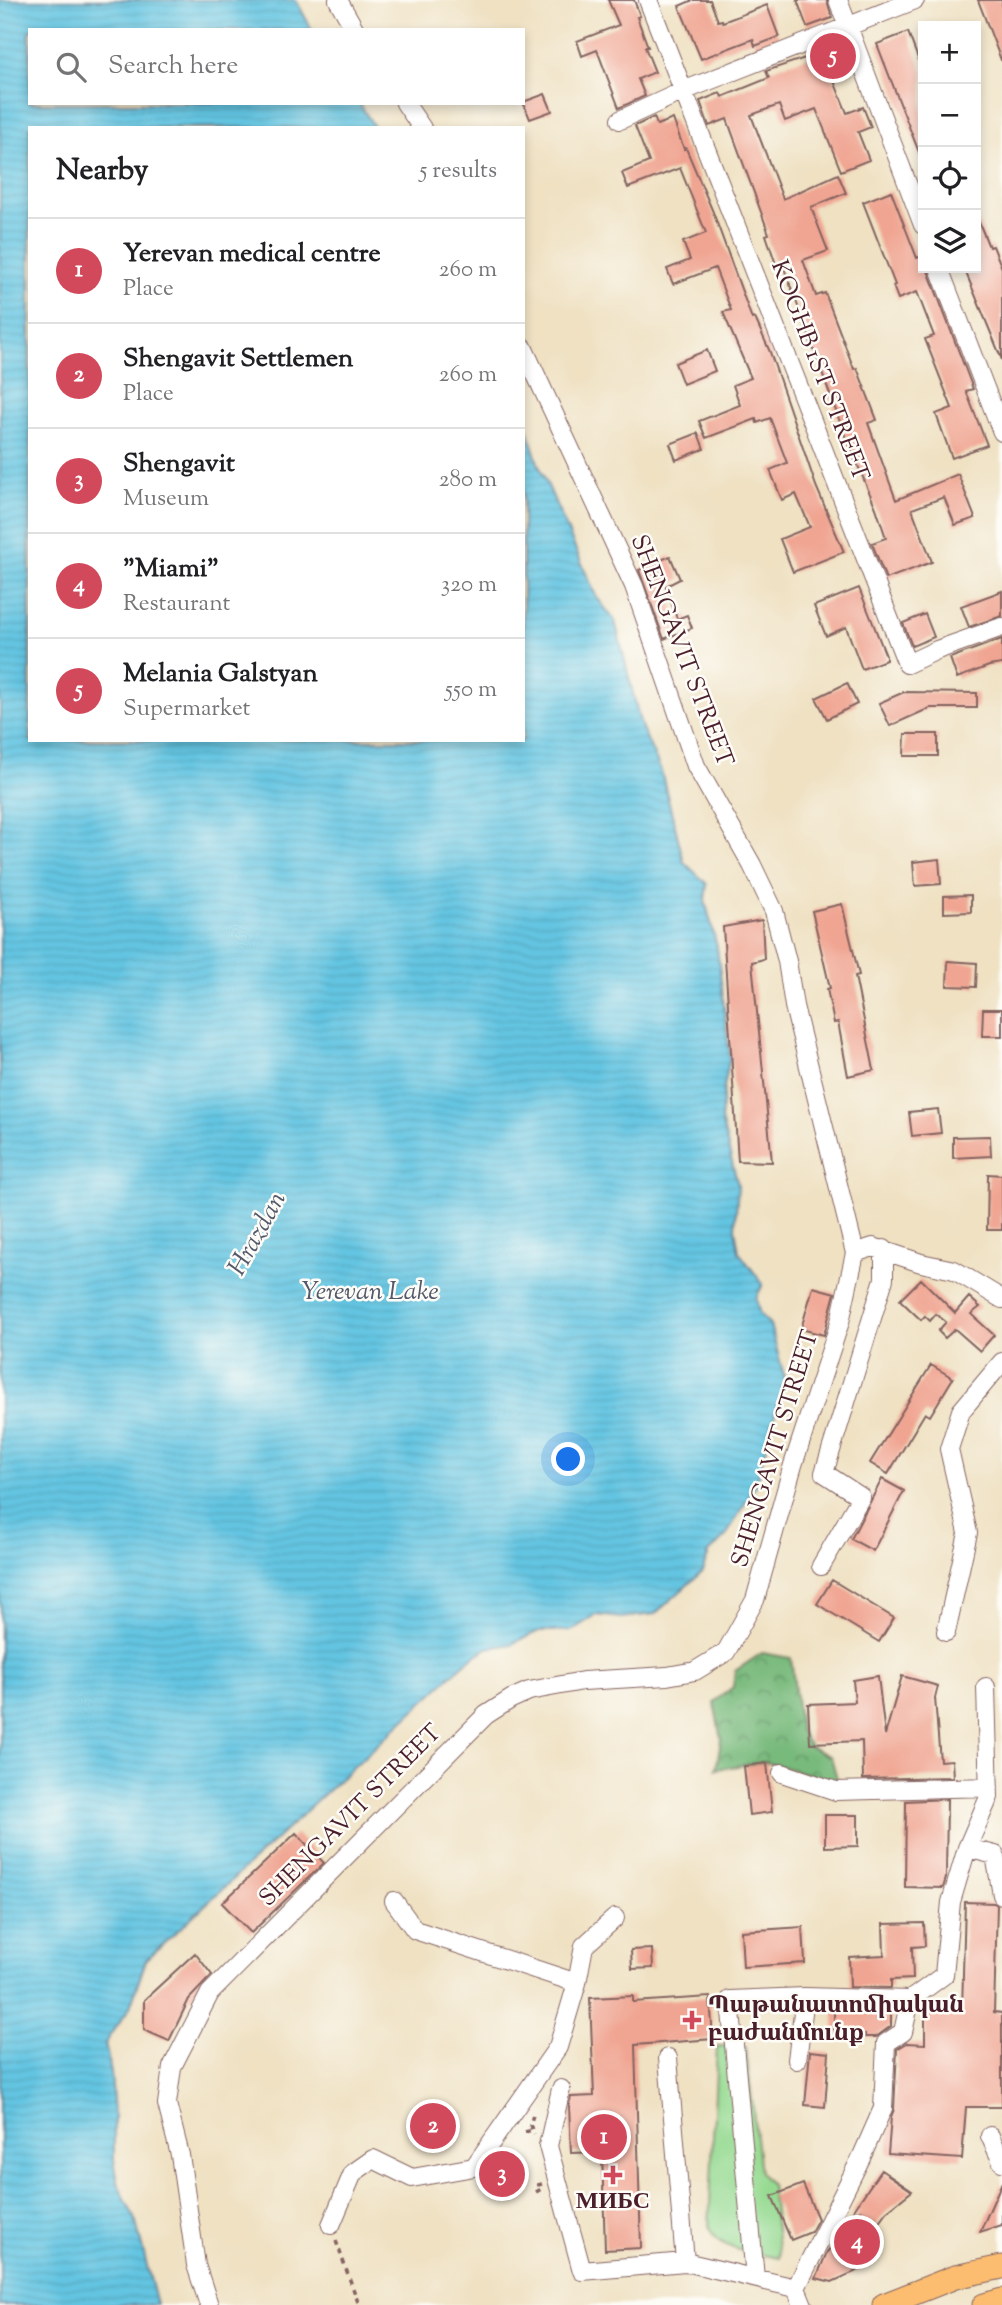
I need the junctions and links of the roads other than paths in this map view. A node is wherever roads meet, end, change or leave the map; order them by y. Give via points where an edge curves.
1 (338, 0) edge
2 (648, 0) edge
3 (838, 0) edge
4 (915, 0) edge
5 (848, 26) junction
6 (354, 28) edge
7 (683, 91) junction
8 (406, 105) edge
9 (620, 120) dead end
10 (421, 126) edge
11 (918, 212) edge
12 (941, 273) edge
13 (525, 351) edge
14 (1002, 432) edge
15 (1002, 627) edge
16 (884, 1249) junction
17 (855, 1253) junction
18 (1002, 1299) edge
19 (1002, 1362) edge
20 (821, 1566) dead end
21 (946, 1632) dead end
22 (986, 1687) dead end
23 (782, 1773) dead end
24 (989, 1787) junction
25 (967, 1848) junction
26 (1002, 1895) edge
27 (394, 1901) dead end
28 (615, 1918) dead end
29 (577, 1983) junction
30 (804, 1997) junction
31 (910, 2000) junction
32 (668, 2058) dead end
33 (797, 2060) dead end
34 (561, 2089) dead end
35 (990, 2136) dead end
36 (1002, 2162) edge
37 (331, 2225) road end
38 (685, 2262) junction
39 (1002, 2267) edge
40 (755, 2278) junction
41 (796, 2287) junction
42 (1002, 2300) edge
43 (209, 2305) edge
44 (803, 2305) edge
45 (884, 2305) edge
46 (984, 2305) edge

1 - 6 street
2 - 7 street, KOGHB 1ST STREET
3 - 5 street
4 - 5 street
5 - 7 street
5 - 11 street
7 - 9 street
7 - 15 street, KOGHB 1ST STREET via 907,664
8 - 10 street
12 - 14 street
13 - 17 street, SHENGAVIT STREET via 634,586 696,766 774,911
16 - 17 street
16 - 18 street via 954,1270
16 - 20 street via 884,1279 824,1473 860,1497
17 - 43 street, SHENGAVIT STREET via 840,1322 755,1600 726,1652 695,1671 529,1691 486,1715 210,1993 172,2067 167,2104 180,2155 196,2265
19 - 21 street via 961,1411 949,1449 968,1533
22 - 24 street
23 - 24 street via 836,1791
24 - 25 street
25 - 26 street via 995,1855
25 - 31 street via 951,1902 944,1975
27 - 29 street via 415,1930
28 - 29 street via 584,1946
29 - 37 street via 558,2047 474,2167 412,2178 373,2159 353,2173
30 - 31 street
30 - 33 street
30 - 40 street via 730,2000
31 - 41 street via 903,2032 886,2043 883,2108
32 - 38 street
34 - 38 street via 548,2146 582,2271
35 - 36 street
38 - 40 street
39 - 45 main road via 955,2277
40 - 41 street
41 - 44 street
42 - 46 main road

